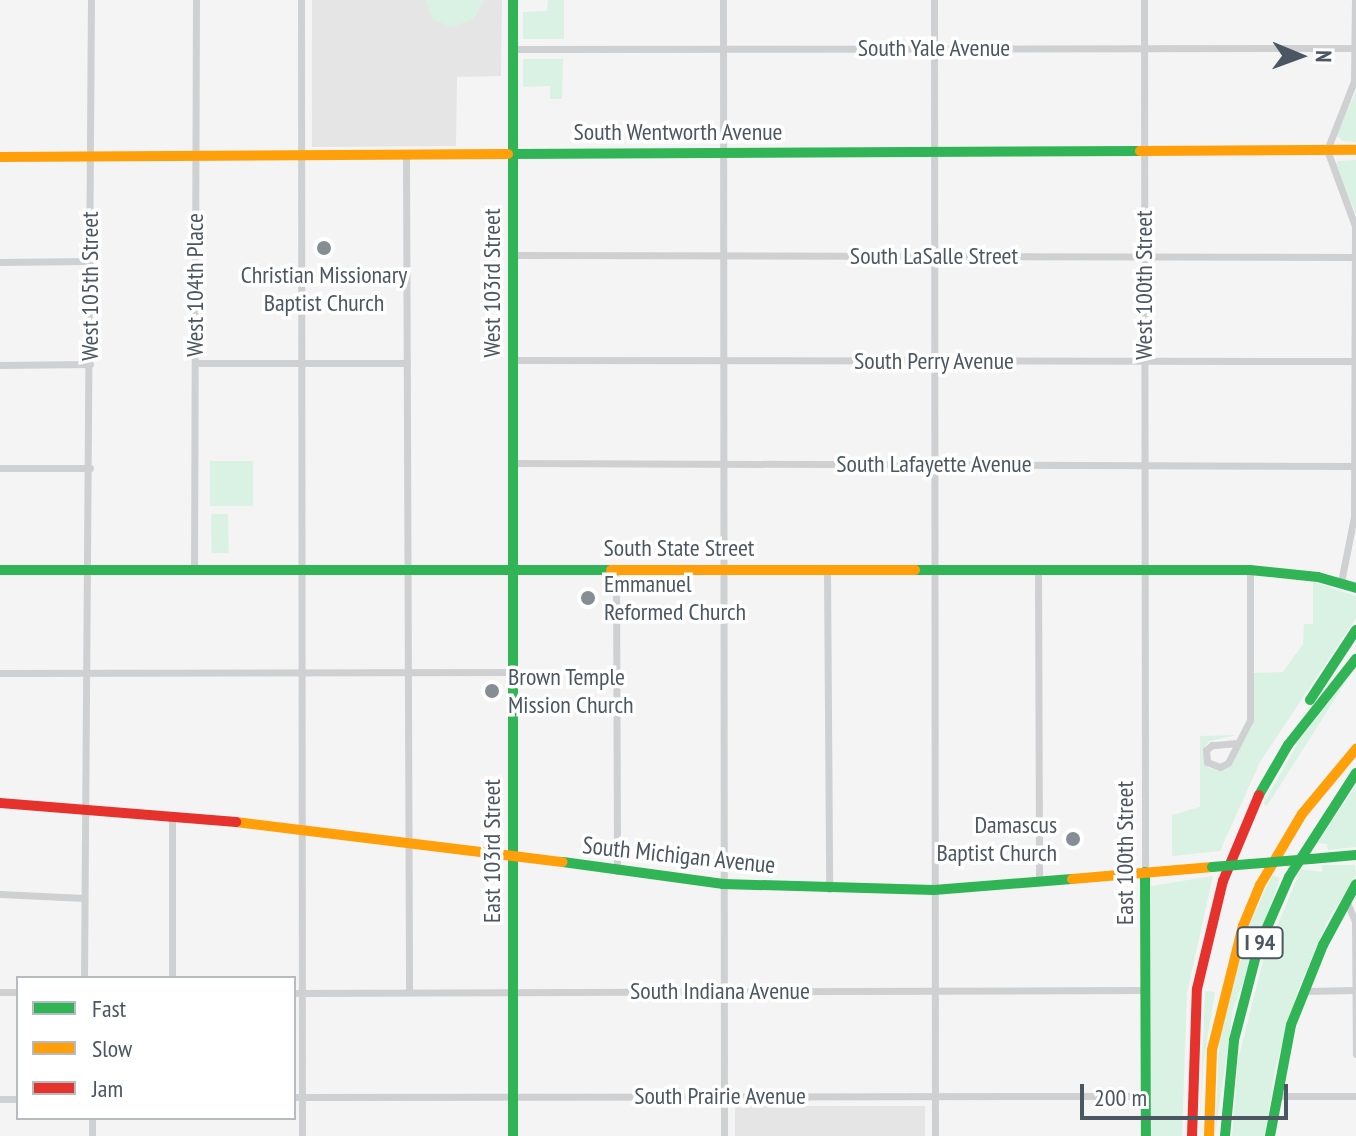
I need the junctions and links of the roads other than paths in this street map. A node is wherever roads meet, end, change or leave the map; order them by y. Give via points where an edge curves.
1 (91, 0) edge
2 (196, 0) edge
3 (301, 0) edge
4 (513, 0) edge
5 (723, 0) edge
6 (934, 0) edge
7 (1144, 0) edge
8 (1355, 0) edge
9 (934, 48) junction
10 (1144, 48) junction
11 (1355, 48) edge
12 (513, 49) junction
13 (723, 49) junction
14 (1327, 150) junction
15 (1356, 150) edge
16 (1144, 151) junction
17 (723, 152) junction
18 (934, 152) junction
19 (512, 154) junction
20 (406, 156) junction
21 (0, 157) edge
22 (90, 157) junction
23 (196, 157) junction
24 (301, 157) junction
25 (512, 255) junction
26 (933, 256) junction
27 (723, 257) junction
28 (1144, 257) junction
29 (1355, 257) edge
30 (90, 261) junction
31 (0, 262) edge
32 (512, 360) junction
33 (723, 361) junction
34 (933, 361) junction
35 (1144, 361) junction
36 (1355, 361) edge
37 (195, 363) junction
38 (301, 363) junction
39 (407, 363) junction
40 (90, 364) junction
41 (0, 365) edge
42 (512, 463) junction
43 (723, 464) junction
44 (933, 464) junction
45 (1144, 465) junction
46 (1355, 466) edge
47 (0, 468) edge
48 (90, 468) junction
49 (512, 567) junction
50 (406, 568) junction
51 (616, 568) junction
52 (722, 568) junction
53 (301, 569) junction
54 (827, 569) junction
55 (933, 569) junction
56 (1038, 569) junction
57 (1144, 569) junction
58 (0, 570) edge
59 (87, 570) junction
60 (194, 570) junction
61 (1250, 570) junction
62 (1341, 582) junction
63 (1356, 588) edge
64 (1356, 630) edge
65 (1356, 659) edge
66 (301, 672) junction
67 (407, 672) junction
68 (512, 672) junction
69 (0, 673) edge
70 (83, 673) junction
71 (1237, 743) junction
72 (1356, 749) edge
73 (1356, 773) edge
74 (1259, 795) junction
75 (0, 803) edge
76 (84, 809) junction
77 (172, 817) junction
78 (301, 827) junction
79 (409, 841) junction
80 (1356, 855) edge
81 (512, 856) junction
82 (617, 871) junction
83 (1145, 872) junction
84 (1039, 880) junction
85 (723, 884) junction
86 (1356, 884) edge
87 (829, 889) junction
88 (934, 890) junction
89 (0, 894) edge
90 (84, 898) junction
91 (1346, 900) junction
92 (1336, 918) junction
93 (1355, 921) edge
94 (84, 976) edge
95 (172, 976) edge
96 (1145, 990) junction
97 (1356, 990) edge
98 (512, 991) junction
99 (724, 991) junction
100 (934, 991) junction
101 (1304, 991) junction
102 (409, 992) junction
103 (298, 993) edge
104 (1356, 1054) edge
105 (513, 1096) junction
106 (724, 1096) junction
107 (934, 1096) junction
108 (1146, 1096) junction
109 (1276, 1096) junction
110 (1356, 1096) edge
111 (298, 1097) edge
112 (302, 1136) edge
113 (513, 1136) edge
114 (724, 1136) edge
115 (935, 1136) edge
116 (1146, 1136) edge
117 (1192, 1136) edge
118 (1209, 1136) edge
119 (1225, 1136) edge
120 (1270, 1136) edge

1 - 22 street, West 105th Street
2 - 23 street, West 104th Place
3 - 24 street
4 - 12 main road, West 103rd Street
5 - 13 street
6 - 9 street
7 - 10 street, West 100th Street
8 - 11 street
9 - 10 street, South Yale Avenue
9 - 13 street, South Yale Avenue
9 - 18 street
10 - 11 street, South Yale Avenue
10 - 16 street, West 100th Street
11 - 14 street via 1354,81
12 - 13 street, South Yale Avenue
12 - 19 main road, West 103rd Street
13 - 17 street
14 - 15 main road, South Wentworth Avenue
14 - 16 main road, South Wentworth Avenue
14 - 29 street via 1355,226
16 - 18 main road, South Wentworth Avenue
16 - 28 street, West 100th Street
17 - 18 main road, South Wentworth Avenue
17 - 19 main road, South Wentworth Avenue
17 - 27 street
18 - 26 street
19 - 20 main road, South Wentworth Avenue
19 - 25 main road, West 103rd Street
20 - 24 main road, South Wentworth Avenue
20 - 39 street
21 - 22 main road, South Wentworth Avenue
22 - 23 main road, South Wentworth Avenue
22 - 30 street, West 105th Street
23 - 24 main road, South Wentworth Avenue
23 - 37 street, West 104th Place
24 - 38 street
25 - 27 street, South LaSalle Street
25 - 32 main road, West 103rd Street
26 - 27 street, South LaSalle Street
26 - 28 street, South LaSalle Street
26 - 34 street
27 - 33 street
28 - 29 street, South LaSalle Street
28 - 35 street, West 100th Street
29 - 36 street
30 - 31 street
30 - 40 street, West 105th Street
32 - 33 street, South Perry Avenue
32 - 42 main road, West 103rd Street
33 - 34 street, South Perry Avenue
33 - 43 street
34 - 35 street, South Perry Avenue
34 - 44 street
35 - 36 street, South Perry Avenue
35 - 45 street, West 100th Street
36 - 46 street
37 - 38 street
37 - 60 street, West 104th Place
38 - 39 street
38 - 53 street
39 - 50 street
40 - 41 street
40 - 48 street, West 105th Street
42 - 43 street, South Lafayette Avenue
42 - 49 main road, West 103rd Street
43 - 44 street, South Lafayette Avenue
43 - 52 street
44 - 45 street, South Lafayette Avenue
44 - 55 street
45 - 46 street, South Lafayette Avenue
45 - 57 street, West 100th Street
46 - 62 street via 1354,517
47 - 48 street
48 - 59 street, West 105th Street
49 - 50 main road, South State Street
49 - 51 main road, South State Street
49 - 68 main road, East 103rd Street
50 - 53 main road, South State Street
50 - 67 street
51 - 52 main road, South State Street
51 - 82 street
52 - 54 main road, South State Street
52 - 85 street
53 - 60 main road, South State Street
53 - 66 street
54 - 55 main road, South State Street
54 - 87 street
55 - 56 main road, South State Street
55 - 88 street
56 - 57 main road, South State Street
56 - 84 street
57 - 61 main road, South State Street
57 - 83 street, East 100th Street
58 - 59 main road, South State Street
59 - 60 main road, South State Street
59 - 70 street, West 105th Street
61 - 62 main road, South State Street
61 - 71 street via 1250,720
62 - 63 main road, South State Street
64 - 74 main road via 1268,765
65 - 74 main road, I 94 via 1307,717
66 - 67 street
66 - 70 street
66 - 78 street
67 - 68 street
67 - 79 street
68 - 81 main road, East 103rd Street
69 - 70 street
70 - 76 street, West 105th Street
71 - 71 street via 1228,763 1220,767 1207,762 1212,745
72 - 118 main road via 1302,814 1243,926 1214,1035
73 - 119 main road, I 94 via 1289,877 1258,948 1234,1040
74 - 117 main road, I 94 via 1223,881 1204,951 1193,1026
75 - 76 main road, South Michigan Avenue
76 - 77 main road, South Michigan Avenue
76 - 90 street, West 105th Street
77 - 78 main road, South Michigan Avenue
77 - 95 street
78 - 79 main road, South Michigan Avenue
78 - 103 street
79 - 81 main road, South Michigan Avenue
79 - 102 street
80 - 83 main road, South Michigan Avenue, bridge
81 - 82 main road, South Michigan Avenue
81 - 98 main road, East 103rd Street
82 - 85 main road, South Michigan Avenue
83 - 84 main road, South Michigan Avenue
83 - 96 main road, East 100th Street
84 - 88 main road, South Michigan Avenue
85 - 87 main road, South Michigan Avenue
85 - 99 street
86 - 91 main road
87 - 88 main road, South Michigan Avenue
88 - 100 street
89 - 90 street
90 - 94 street, West 105th Street
91 - 92 main road
91 - 93 street
92 - 93 street
92 - 101 main road
93 - 97 street
96 - 100 street, South Indiana Avenue
96 - 108 main road, East 100th Street
97 - 101 street
97 - 104 street
98 - 99 street, South Indiana Avenue
98 - 102 street, South Indiana Avenue
98 - 105 main road, East 103rd Street
99 - 100 street, South Indiana Avenue
99 - 106 street
100 - 107 street
101 - 109 main road
102 - 103 street, South Indiana Avenue
103 - 111 street
105 - 106 street, South Prairie Avenue
105 - 111 street, South Prairie Avenue
105 - 113 main road, East 103rd Street
106 - 107 street, South Prairie Avenue
106 - 114 street
107 - 108 street, South Prairie Avenue
107 - 115 street
108 - 116 main road, East 100th Street
109 - 110 street
109 - 120 main road
111 - 112 street

